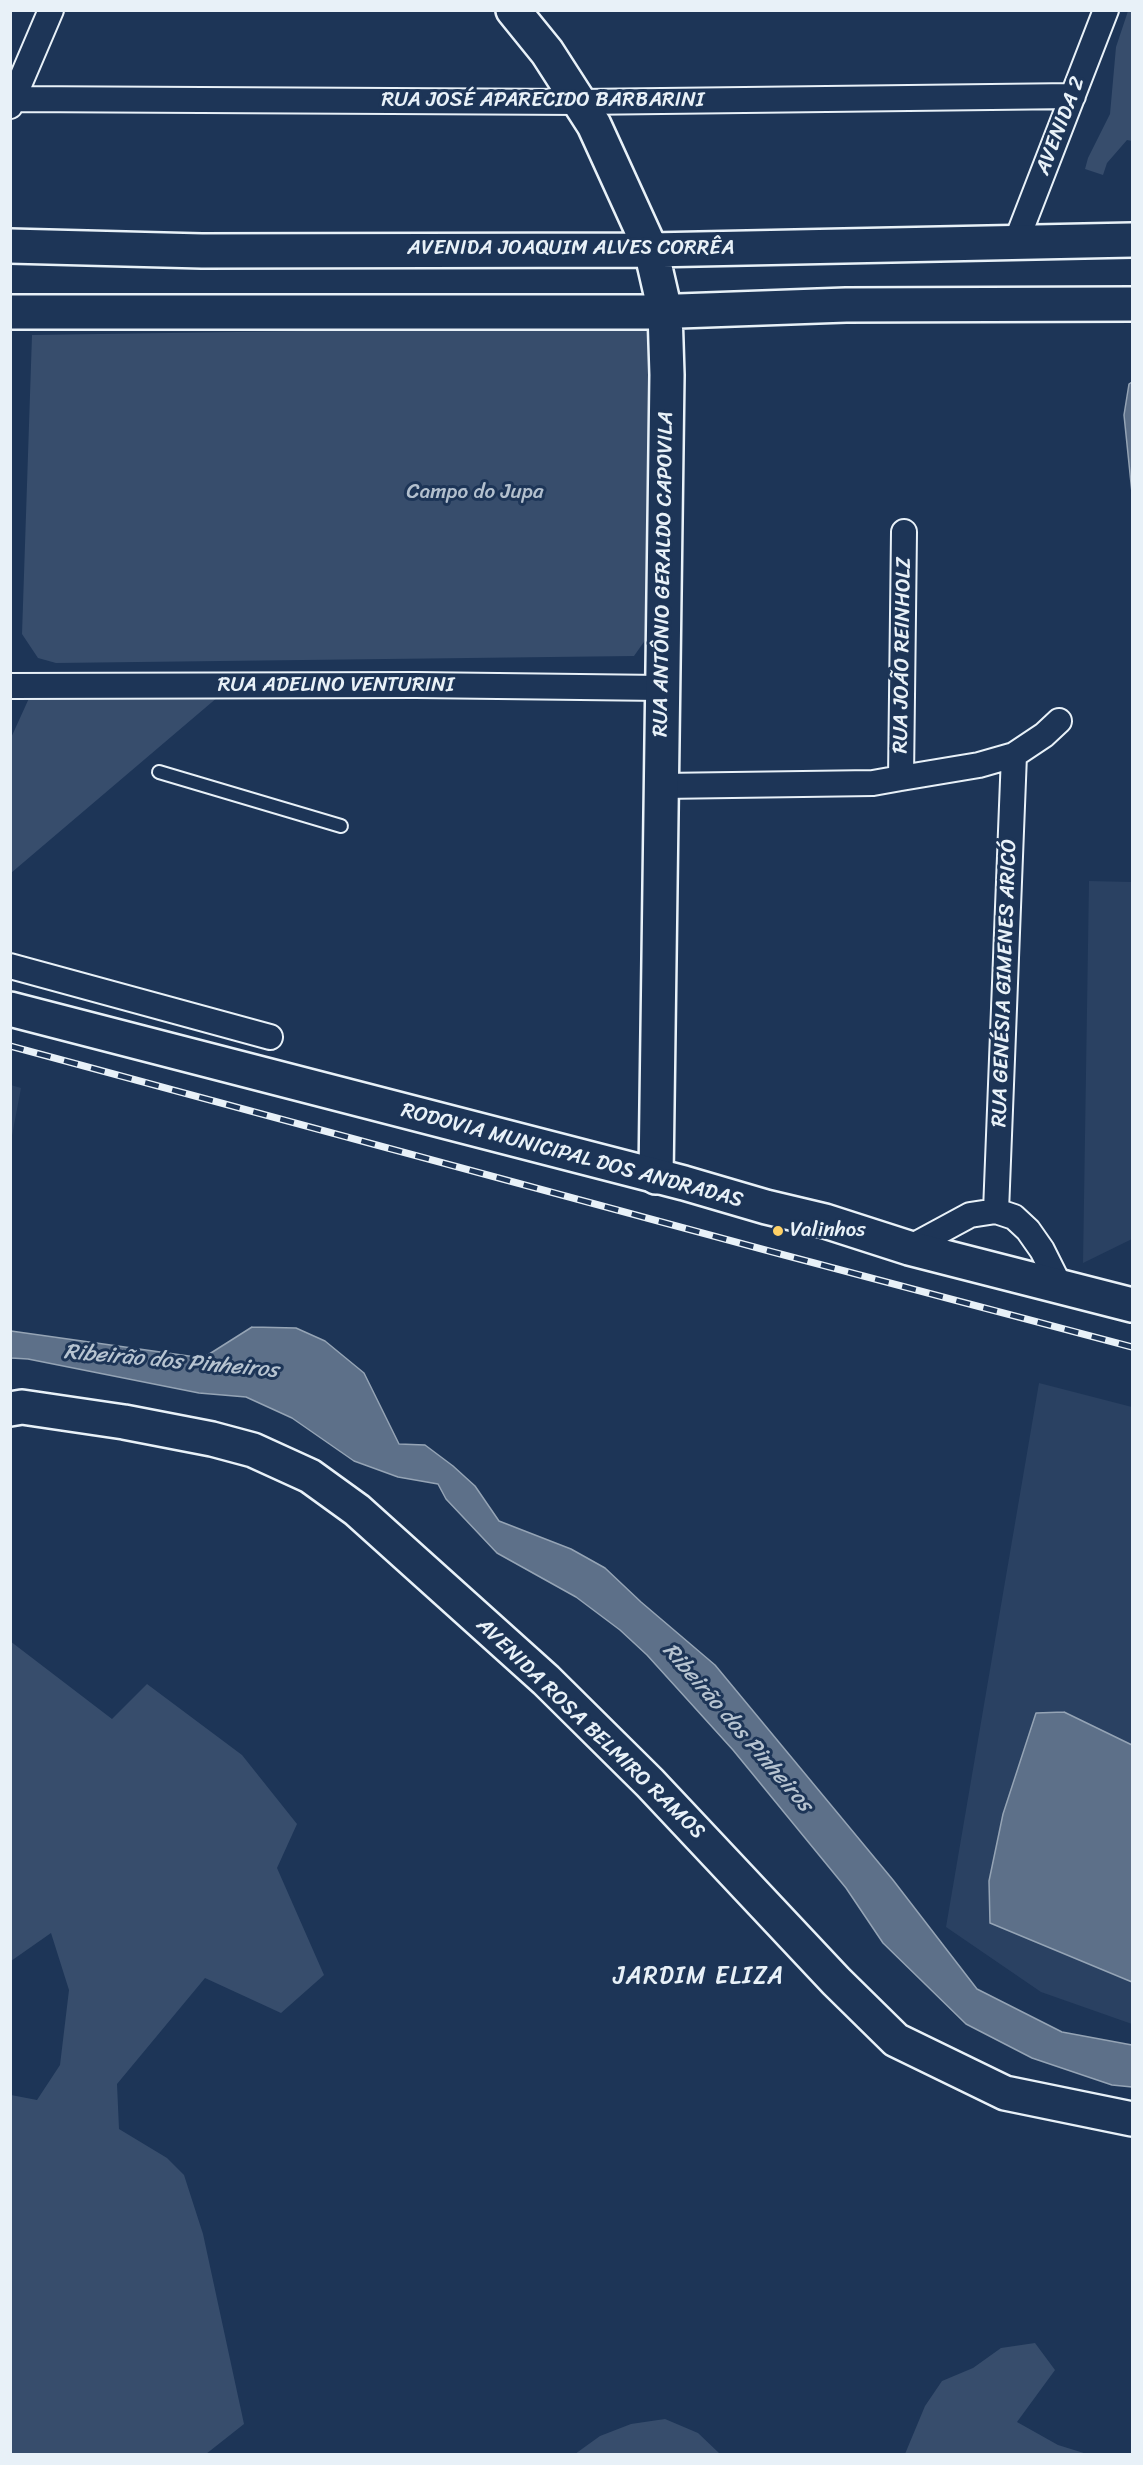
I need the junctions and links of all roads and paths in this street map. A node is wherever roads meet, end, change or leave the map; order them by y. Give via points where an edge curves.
1 (51, 10) edge
2 (513, 10) edge
3 (1106, 10) edge
4 (1073, 96) junction
5 (12, 102) edge
6 (580, 102) junction
7 (1132, 240) edge
8 (1016, 242) junction
9 (10, 246) edge
10 (651, 250) junction
11 (1132, 304) edge
12 (666, 311) junction
13 (10, 312) edge
14 (904, 532) dead end
15 (10, 686) edge
16 (662, 688) junction
17 (1059, 721) dead end
18 (1014, 755) junction
19 (159, 772) dead end
20 (901, 778) junction
21 (662, 786) junction
22 (341, 826) dead end
23 (10, 966) edge
24 (10, 1009) edge
25 (270, 1037) dead end
26 (656, 1177) junction
27 (996, 1211) junction
28 (909, 1248) junction
29 (1061, 1288) junction
30 (1132, 1305) edge
31 (10, 1409) edge
32 (1132, 2119) edge

1 - 5 street
2 - 6 main road, RUA ANTÔNIO GERALDO CAPOVILA
3 - 4 street, AVENIDA 2
4 - 6 street, RUA JOSÉ APARECIDO BARBARINI
4 - 8 street, AVENIDA 2
5 - 6 street, RUA JOSÉ APARECIDO BARBARINI
6 - 10 main road, RUA ANTÔNIO GERALDO CAPOVILA
7 - 8 main road, AVENIDA JOAQUIM ALVES CORRÊA
8 - 10 main road, AVENIDA JOAQUIM ALVES CORRÊA
9 - 10 main road, AVENIDA JOAQUIM ALVES CORRÊA via 202,252
10 - 12 main road, RUA ANTÔNIO GERALDO CAPOVILA
11 - 12 main road via 846,305
12 - 13 main road
12 - 16 main road, RUA ANTÔNIO GERALDO CAPOVILA
14 - 20 street, RUA JOÃO REINHOLZ
15 - 16 street, RUA ADELINO VENTURINI
16 - 21 main road, RUA ANTÔNIO GERALDO CAPOVILA
17 - 18 street
18 - 20 street
18 - 27 street, RUA GENÉSIA GIMENES ARICÓ
19 - 22 lane
20 - 21 street via 873,783
21 - 26 main road, RUA ANTÔNIO GERALDO CAPOVILA
23 - 25 street
24 - 26 main road, RODOVIA MUNICIPAL DOS ANDRADAS
26 - 28 main road, RODOVIA MUNICIPAL DOS ANDRADAS via 825,1221
27 - 28 street via 970,1215
27 - 29 street via 1014,1217 1028,1230
28 - 29 main road, RODOVIA MUNICIPAL DOS ANDRADAS
29 - 30 main road, RODOVIA MUNICIPAL DOS ANDRADAS
31 - 32 main road, AVENIDA ROSA BELMIRO RAMOS via 22,1407 124,1422 212,1439 252,1450 310,1476 357,1510 546,1680 896,2040 1005,2092

